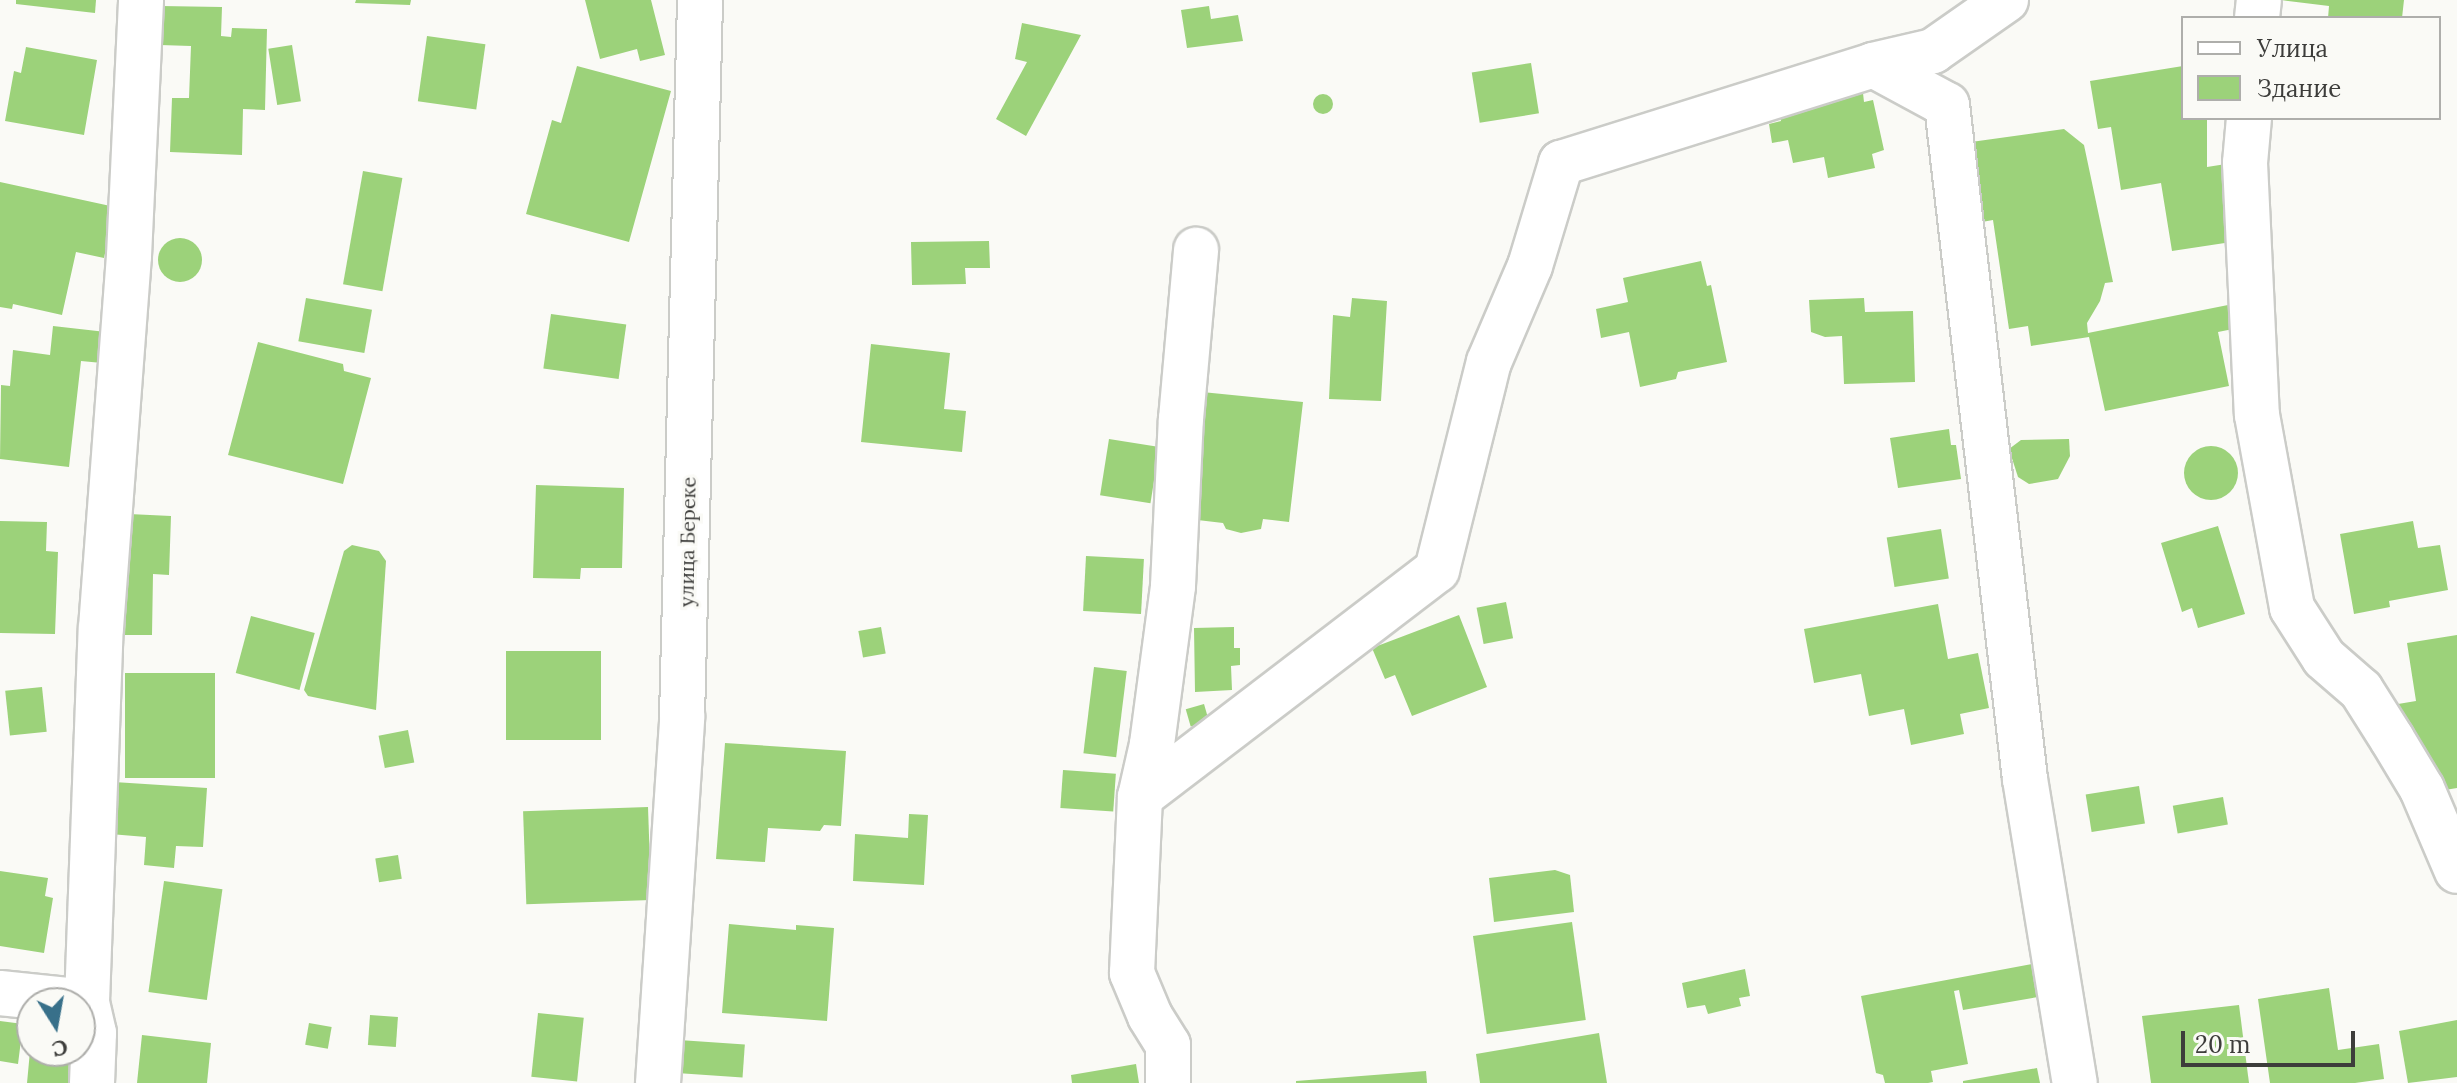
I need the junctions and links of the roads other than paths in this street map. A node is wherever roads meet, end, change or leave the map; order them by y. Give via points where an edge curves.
1 (141, 0) edge
2 (700, 0) edge
3 (2006, 0) edge
4 (1961, 31) junction
5 (1873, 65) junction
6 (1947, 105) junction
7 (2249, 120) edge
8 (1196, 250) dead end
9 (1140, 797) junction
10 (2457, 871) edge
11 (88, 987) edge
12 (658, 1083) edge
13 (1168, 1083) edge
14 (2075, 1083) edge

1 - 11 street via 129,256 101,628
2 - 12 street, улица Береке via 682,702
3 - 4 street
4 - 5 street via 1933,51
4 - 6 street
5 - 6 street
5 - 9 street via 1561,163 1530,266 1489,362 1437,570
6 - 14 street via 2025,779
7 - 10 street via 2245,163 2257,415 2292,608 2324,658 2361,690 2392,739 2422,789
8 - 9 street via 1173,586
9 - 13 street via 1132,973 1168,1045

